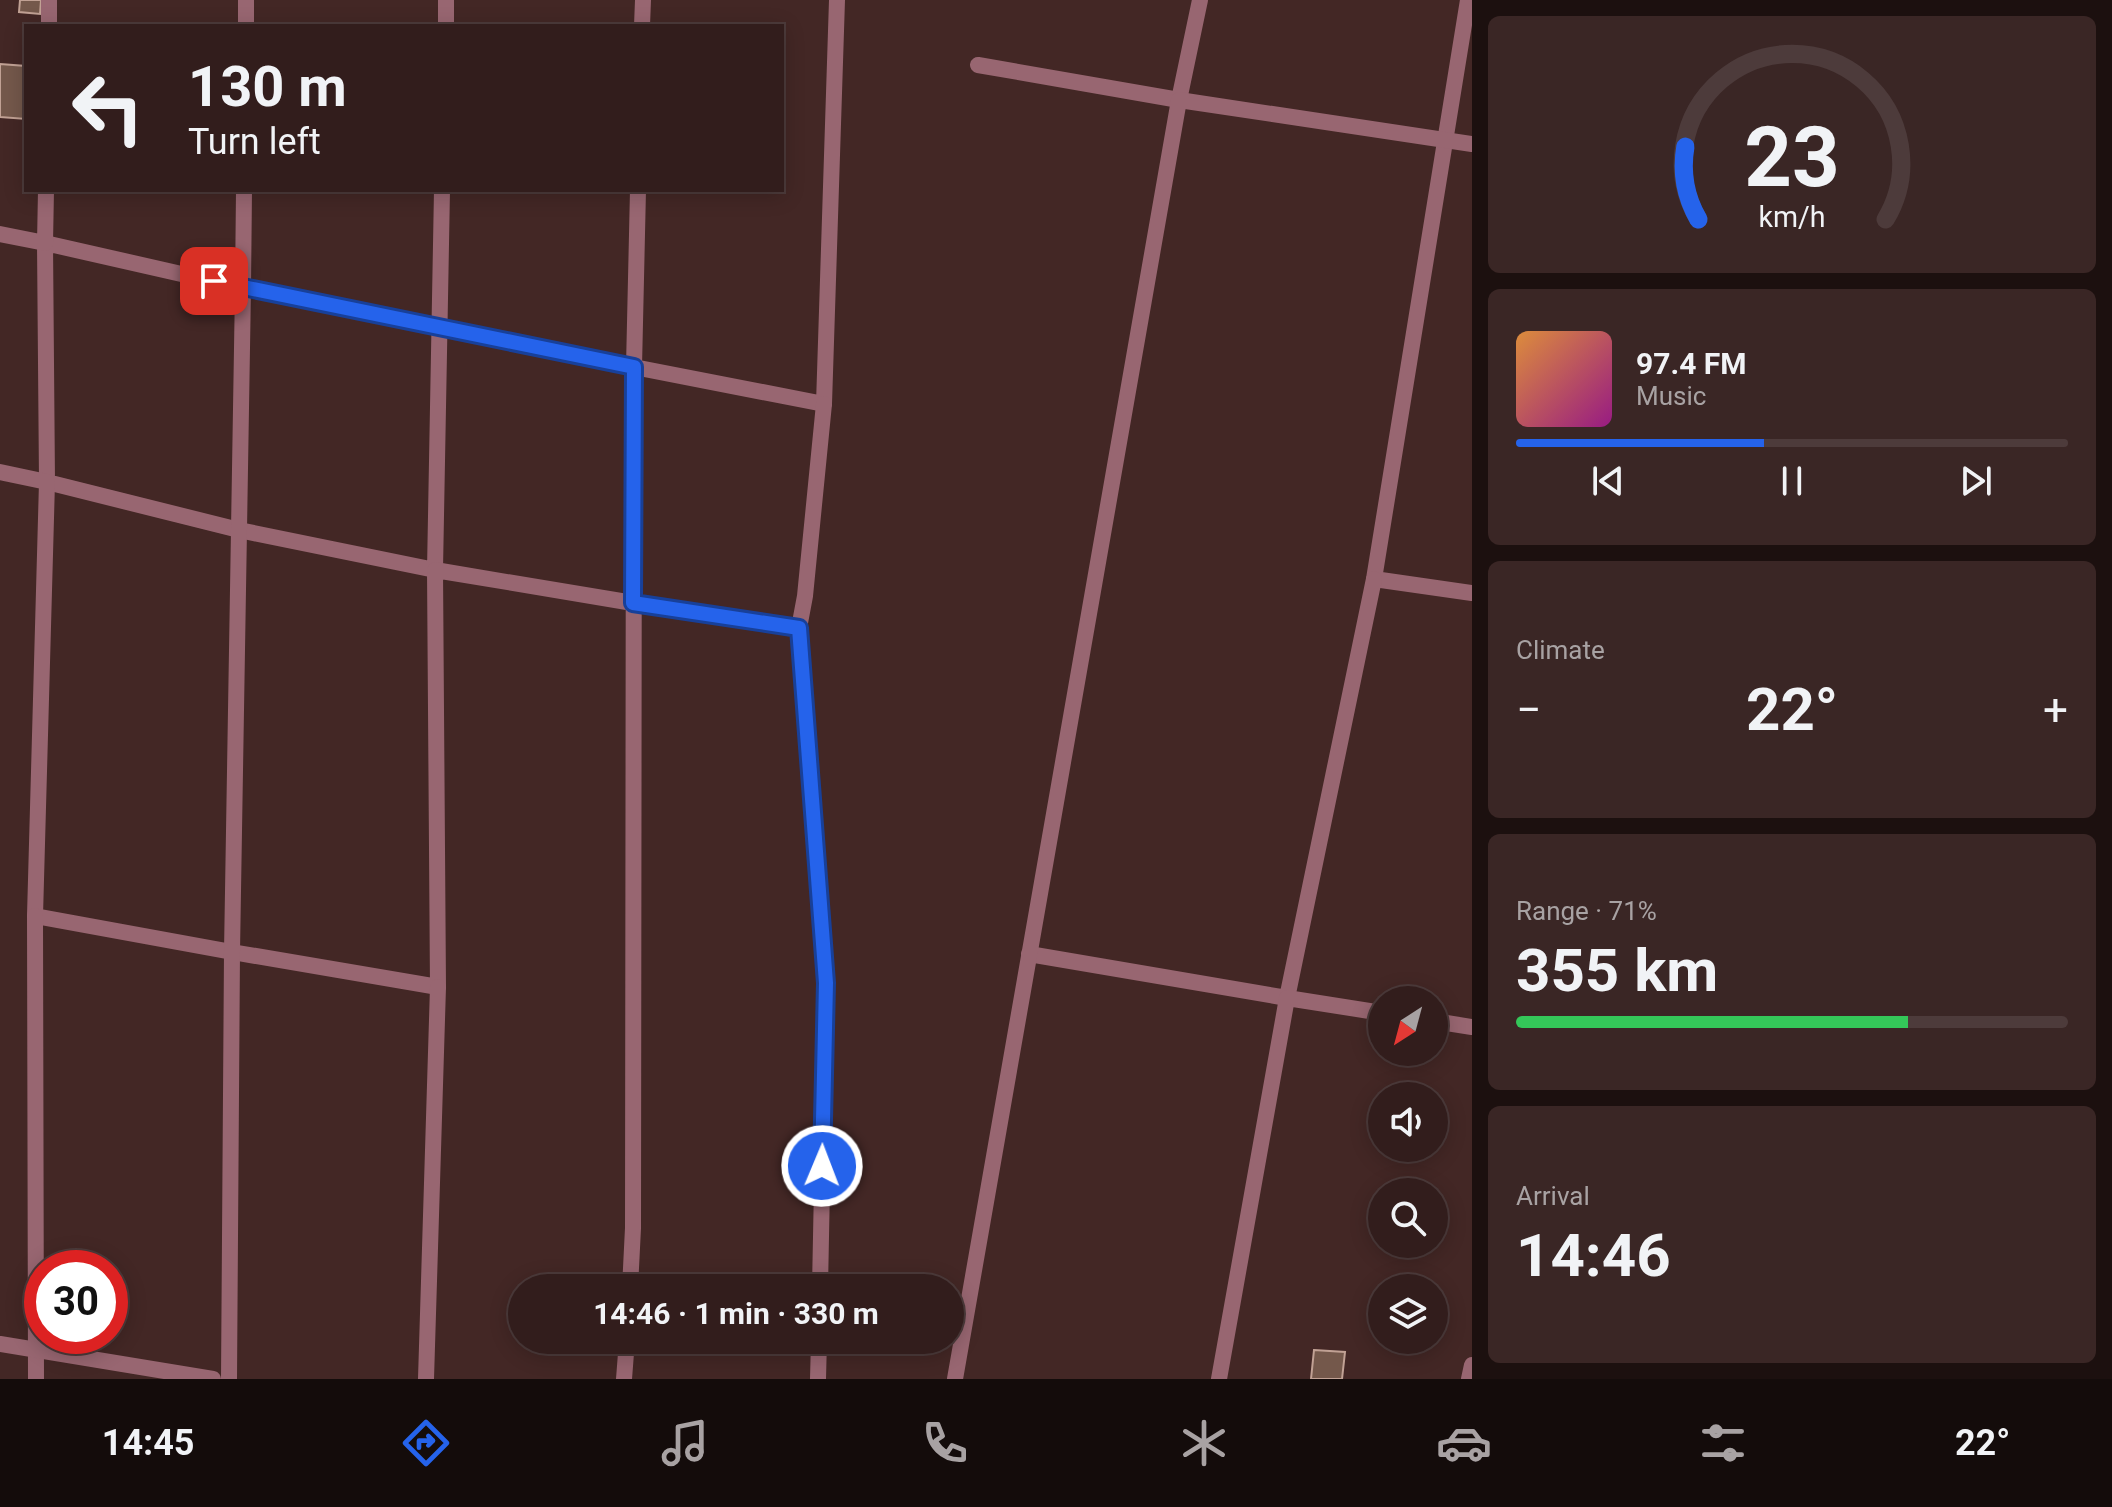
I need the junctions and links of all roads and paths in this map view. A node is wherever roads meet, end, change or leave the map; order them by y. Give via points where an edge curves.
1 (49, 0) edge
2 (246, 0) edge
3 (446, 0) edge
4 (643, 0) edge
5 (837, 0) edge
6 (1200, 0) edge
7 (1468, 0) edge
8 (49, 24) edge
9 (246, 24) edge
10 (446, 24) edge
11 (642, 24) edge
12 (978, 65) dead end
13 (1179, 100) junction
14 (1444, 140) junction
15 (1472, 144) edge
16 (46, 192) edge
17 (244, 192) edge
18 (442, 192) edge
19 (638, 192) edge
20 (0, 234) edge
21 (45, 243) junction
22 (243, 288) junction
23 (439, 327) junction
24 (634, 367) junction
25 (824, 404) junction
26 (0, 472) edge
27 (47, 482) junction
28 (239, 530) junction
29 (435, 570) junction
30 (1374, 579) junction
31 (1472, 593) edge
32 (633, 603) junction
33 (799, 628) junction
34 (35, 916) junction
35 (232, 952) junction
36 (1029, 954) junction
37 (438, 987) junction
38 (1287, 998) junction
39 (1368, 1011) edge
40 (1448, 1023) edge
41 (1472, 1027) edge
42 (37, 1250) edge
43 (631, 1274) edge
44 (820, 1274) edge
45 (0, 1344) edge
46 (24, 1347) edge
47 (37, 1354) edge
48 (66, 1354) edge
49 (626, 1354) edge
50 (819, 1354) edge
51 (1472, 1365) edge
52 (36, 1379) edge
53 (213, 1379) edge
54 (229, 1379) edge
55 (426, 1379) edge
56 (624, 1379) edge
57 (818, 1379) edge
58 (955, 1379) edge
59 (1219, 1379) edge
60 (1469, 1379) edge

1 - 8 street
2 - 9 street
3 - 10 street
4 - 11 street
5 - 25 street
6 - 13 street
7 - 14 street
12 - 13 street
13 - 14 street
13 - 36 street
14 - 15 street
14 - 30 street
16 - 21 street
17 - 22 street
18 - 23 street
19 - 24 street
20 - 21 street
21 - 22 street
21 - 27 street
22 - 23 street
22 - 28 street
23 - 24 street
23 - 29 street
24 - 25 street
24 - 32 street
25 - 33 street
26 - 27 street
27 - 28 street
27 - 34 street
28 - 29 street
28 - 35 street
29 - 32 street
29 - 37 street
30 - 31 street
30 - 38 street
32 - 33 street
32 - 43 street
33 - 44 street via 826,983
34 - 35 street
34 - 42 street
35 - 37 street
35 - 54 street
36 - 38 street
36 - 58 street
37 - 55 street
38 - 39 street
38 - 59 street
40 - 41 street
45 - 46 street
47 - 52 street
48 - 53 street
49 - 56 street
50 - 57 street
51 - 60 street

